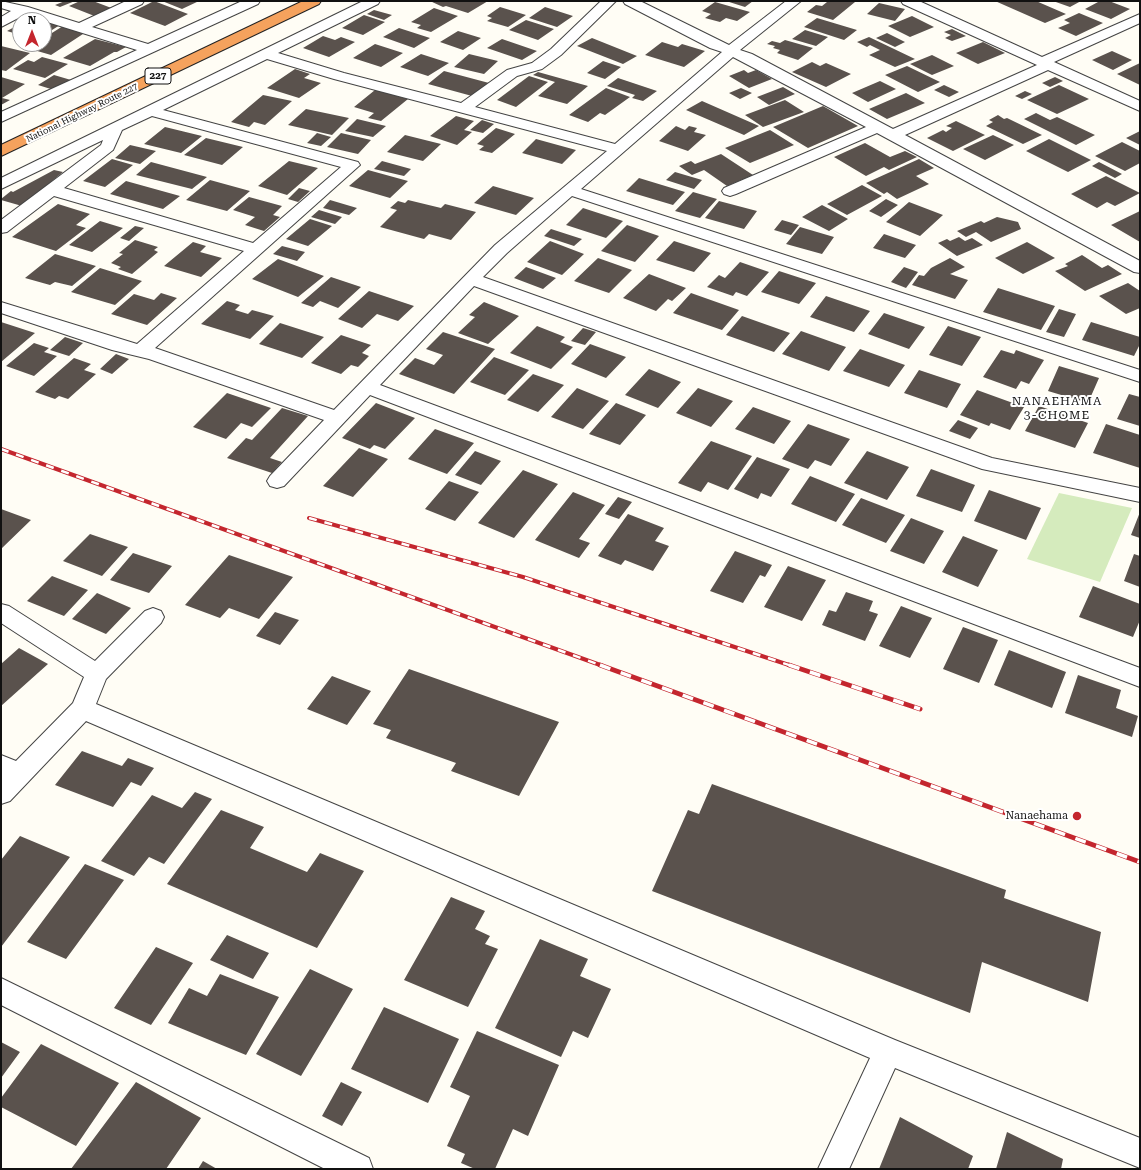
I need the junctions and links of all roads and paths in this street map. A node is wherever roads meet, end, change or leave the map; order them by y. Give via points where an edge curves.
1 (137, 1) edge
2 (253, 1) edge
3 (314, 1) edge
4 (373, 1) edge
5 (609, 1) edge
6 (630, 1) edge
7 (794, 1) edge
8 (908, 1) edge
9 (1, 4) edge
10 (23, 10) junction
11 (1140, 18) edge
12 (1, 23) edge
13 (80, 28) junction
14 (149, 49) junction
15 (730, 51) junction
16 (266, 54) junction
17 (1045, 64) junction
18 (1140, 107) edge
19 (463, 109) junction
20 (151, 111) junction
21 (1, 118) edge
22 (878, 127) junction
23 (115, 128) junction
24 (893, 135) junction
25 (618, 149) junction
26 (1, 151) edge
27 (1, 184) edge
28 (52, 190) junction
29 (569, 190) junction
30 (730, 191) dead end
31 (1, 228) edge
32 (255, 250) junction
33 (1140, 268) edge
34 (471, 279) junction
35 (1, 307) edge
36 (141, 351) junction
37 (1140, 376) edge
38 (367, 387) junction
39 (338, 418) junction
40 (277, 481) dead end
41 (1140, 495) edge
42 (1, 612) edge
43 (154, 617) dead end
44 (97, 674) junction
45 (1140, 678) edge
46 (82, 709) junction
47 (7, 778) edge
48 (1, 991) edge
49 (888, 1051) junction
50 (1140, 1154) edge
51 (358, 1169) edge
52 (833, 1169) edge

1 - 13 street
2 - 14 street
3 - 26 highway, National Highway Route 227 / 227
4 - 16 street
5 - 19 street via 556,52 537,66 512,73
6 - 15 street
7 - 15 street
8 - 17 street
9 - 10 street
10 - 12 street
10 - 13 street
11 - 17 street
13 - 14 street
14 - 21 street
15 - 22 street via 747,57
15 - 25 street
16 - 19 street
16 - 20 street
17 - 18 street
17 - 24 street
19 - 25 street
20 - 23 street
20 - 32 street via 352,165
22 - 24 street
22 - 30 street
23 - 27 street
23 - 28 street via 108,147
24 - 33 street
25 - 29 street
28 - 31 street
28 - 32 street
29 - 34 street via 501,249
29 - 37 street
32 - 36 street
34 - 38 street
34 - 41 street via 989,464
35 - 36 street
36 - 39 street
38 - 39 street
38 - 45 street
39 - 40 street
42 - 44 street
43 - 44 street
44 - 46 street
46 - 47 street
46 - 49 street
48 - 51 street
49 - 50 street
49 - 52 street

